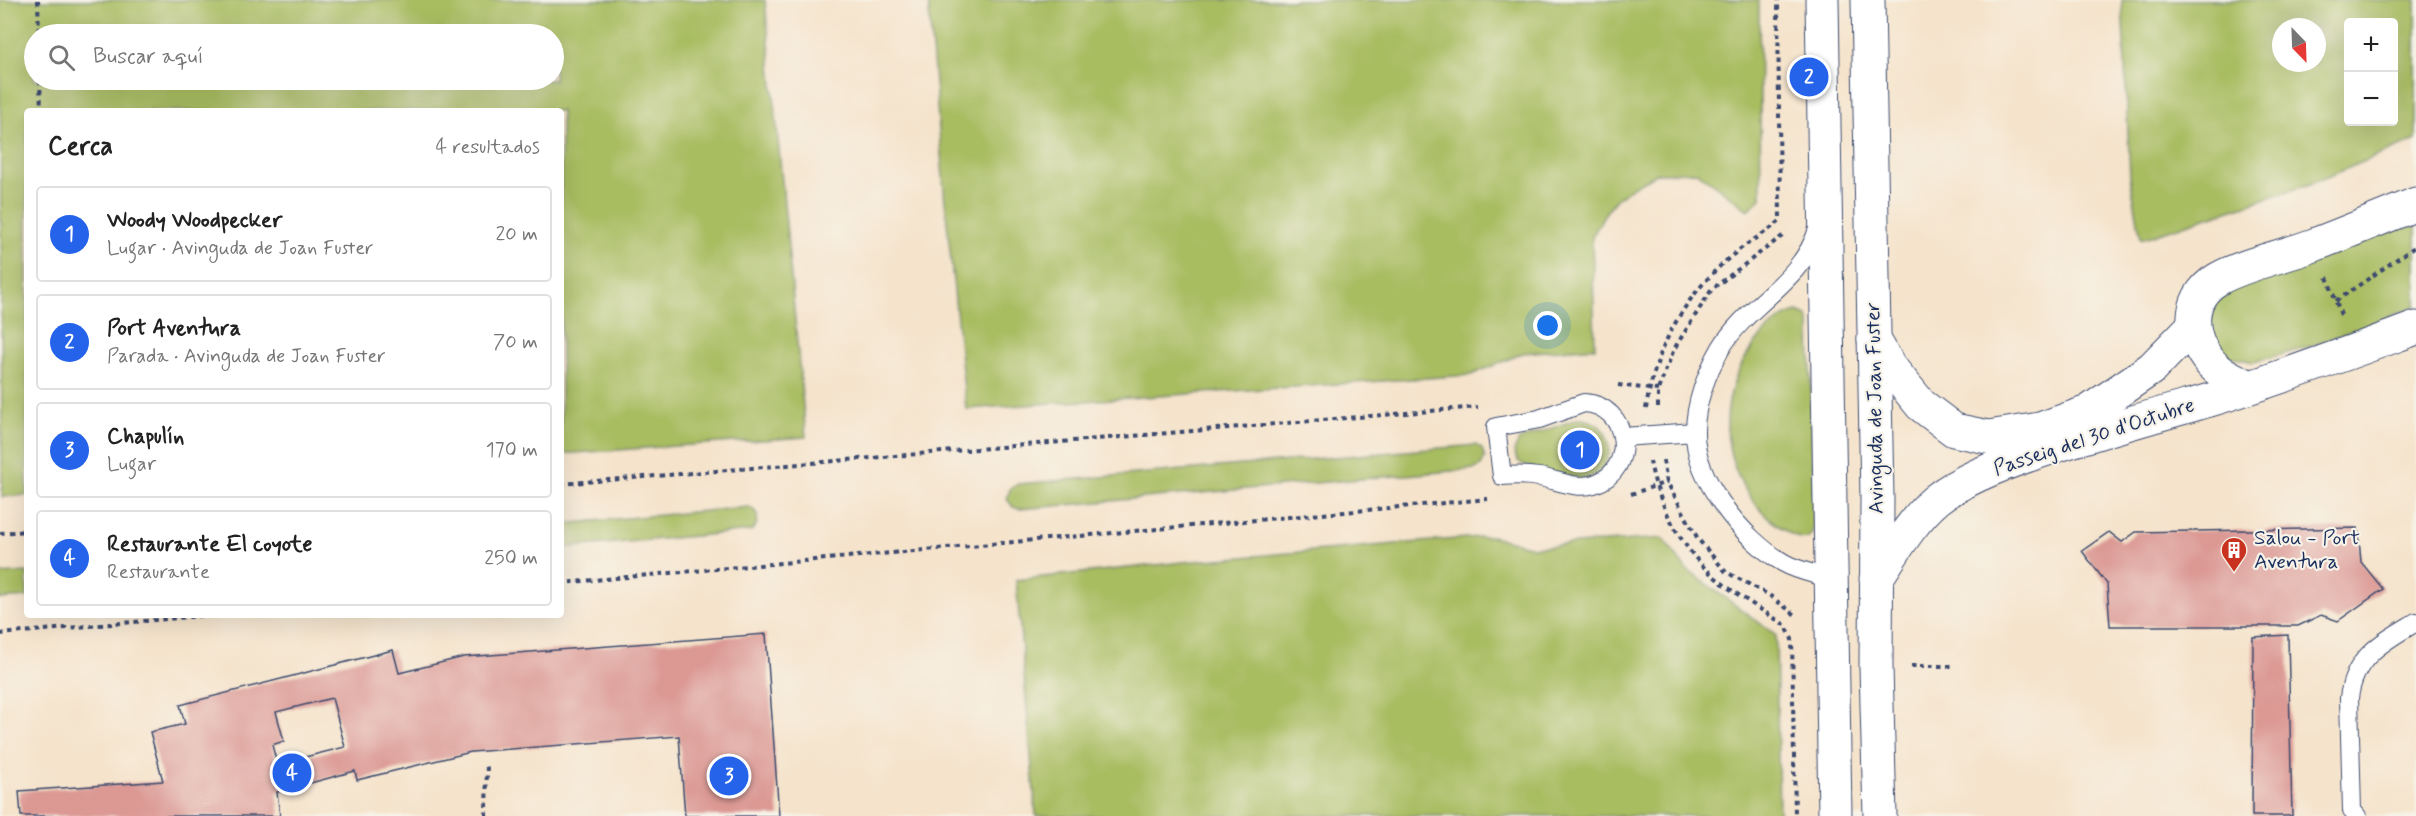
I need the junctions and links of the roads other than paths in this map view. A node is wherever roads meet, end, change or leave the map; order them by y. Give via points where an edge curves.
1 (1822, 0) edge
2 (1868, 0) edge
3 (1826, 202) junction
4 (2416, 204) edge
5 (2193, 326) junction
6 (2416, 328) edge
7 (1874, 340) junction
8 (2248, 386) junction
9 (1695, 432) junction
10 (1623, 437) junction
11 (1831, 579) junction
12 (1876, 579) junction
13 (2415, 622) edge
14 (1834, 816) edge
15 (1880, 816) edge
16 (2356, 816) edge

1 - 3 street
2 - 7 street, Avinguda de Joan Fuster
3 - 9 lane via 1815,240 1805,258 1783,285 1756,306 1721,348 1705,382
3 - 11 street
4 - 5 street via 2216,280 2198,300
5 - 7 street, Passeig del 30 d'Octubre via 2152,368 2088,412 2040,429 1989,437 1954,430 1921,405
5 - 8 street via 2198,345 2217,370
6 - 8 street, Passeig del 30 d'Octubre via 2304,370
7 - 12 street, Avinguda de Joan Fuster
8 - 12 street, Passeig del 30 d'Octubre via 2100,430 1980,474 1937,500 1905,535
9 - 10 lane
9 - 11 lane via 1711,488 1739,526 1786,564
10 - 10 lane via 1613,417 1589,403 1496,427 1502,476 1531,476 1581,486 1597,483 1615,470 1623,454
11 - 14 street
12 - 15 street, Avinguda de Joan Fuster
13 - 16 lane via 2377,646 2357,668 2351,684 2352,812

